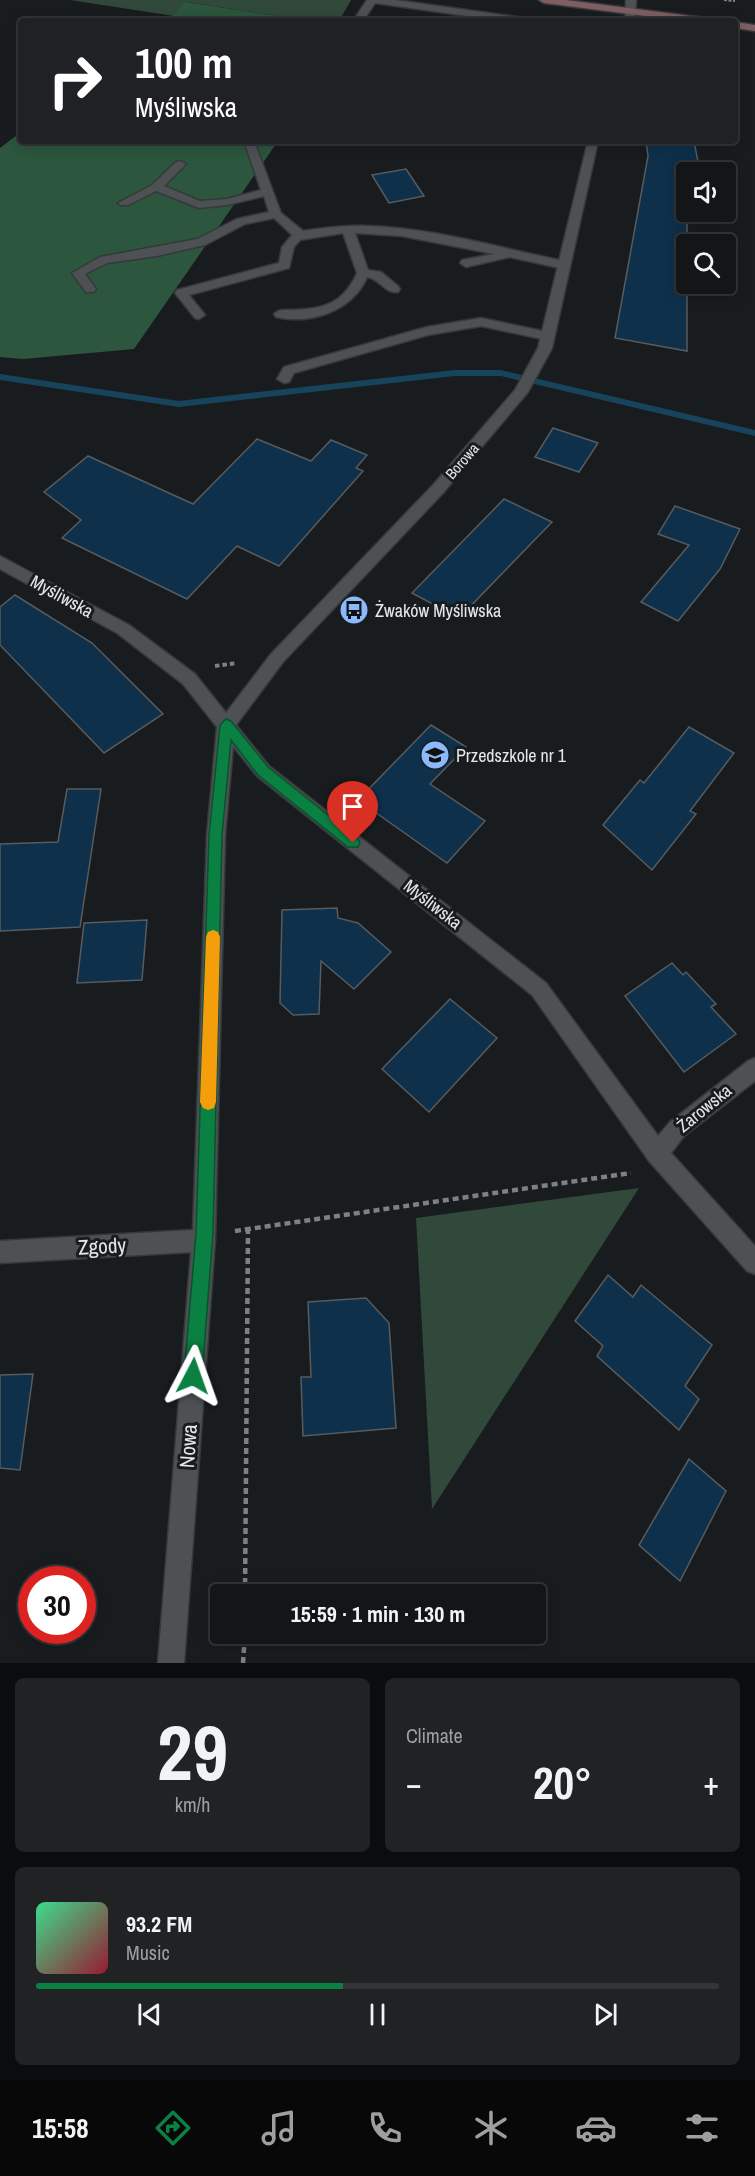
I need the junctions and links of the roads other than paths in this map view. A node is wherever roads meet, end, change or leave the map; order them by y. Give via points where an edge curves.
1 (374, 0) edge
2 (544, 0) edge
3 (631, 0) edge
4 (631, 16) edge
5 (360, 18) edge
6 (503, 18) edge
7 (661, 18) edge
8 (738, 25) edge
9 (755, 28) edge
10 (250, 144) edge
11 (592, 144) edge
12 (180, 164) dead end
13 (156, 187) junction
14 (267, 192) junction
15 (124, 203) dead end
16 (276, 214) junction
17 (349, 229) junction
18 (300, 235) junction
19 (512, 253) junction
20 (466, 263) dead end
21 (564, 265) junction
22 (363, 273) junction
23 (90, 289) dead end
24 (394, 290) dead end
25 (280, 314) dead end
26 (199, 315) dead end
27 (547, 336) junction
28 (284, 379) dead end
29 (0, 562) edge
30 (226, 725) junction
31 (755, 1068) edge
32 (657, 1153) junction
33 (204, 1240) junction
34 (0, 1252) edge
35 (755, 1263) edge
36 (171, 1663) edge

1 - 5 street
1 - 6 street
2 - 4 street
3 - 4 street
4 - 7 street
8 - 9 street
10 - 14 street
11 - 21 street, Borowa
12 - 13 street
13 - 14 street via 199,206
13 - 15 street
14 - 16 street
16 - 18 street
16 - 23 street via 241,221 201,242 104,260 78,273
17 - 18 street
17 - 19 street via 378,230
17 - 22 street
18 - 26 street via 292,239 285,265 181,293
19 - 20 street
19 - 21 street
21 - 27 street, Borowa
22 - 24 street via 377,275
22 - 25 street via 352,294 334,307
27 - 28 street via 481,322 438,329 289,370
27 - 30 street, Borowa via 545,348 524,387 438,489 277,658
29 - 30 street, Myśliwska via 123,629 189,680
30 - 32 street, Myśliwska via 263,771 539,989
30 - 33 street, Nowa via 216,835
31 - 32 street, Żarowska via 677,1129
32 - 35 street, Myśliwska
33 - 34 street, Zgody
33 - 36 street, Nowa

